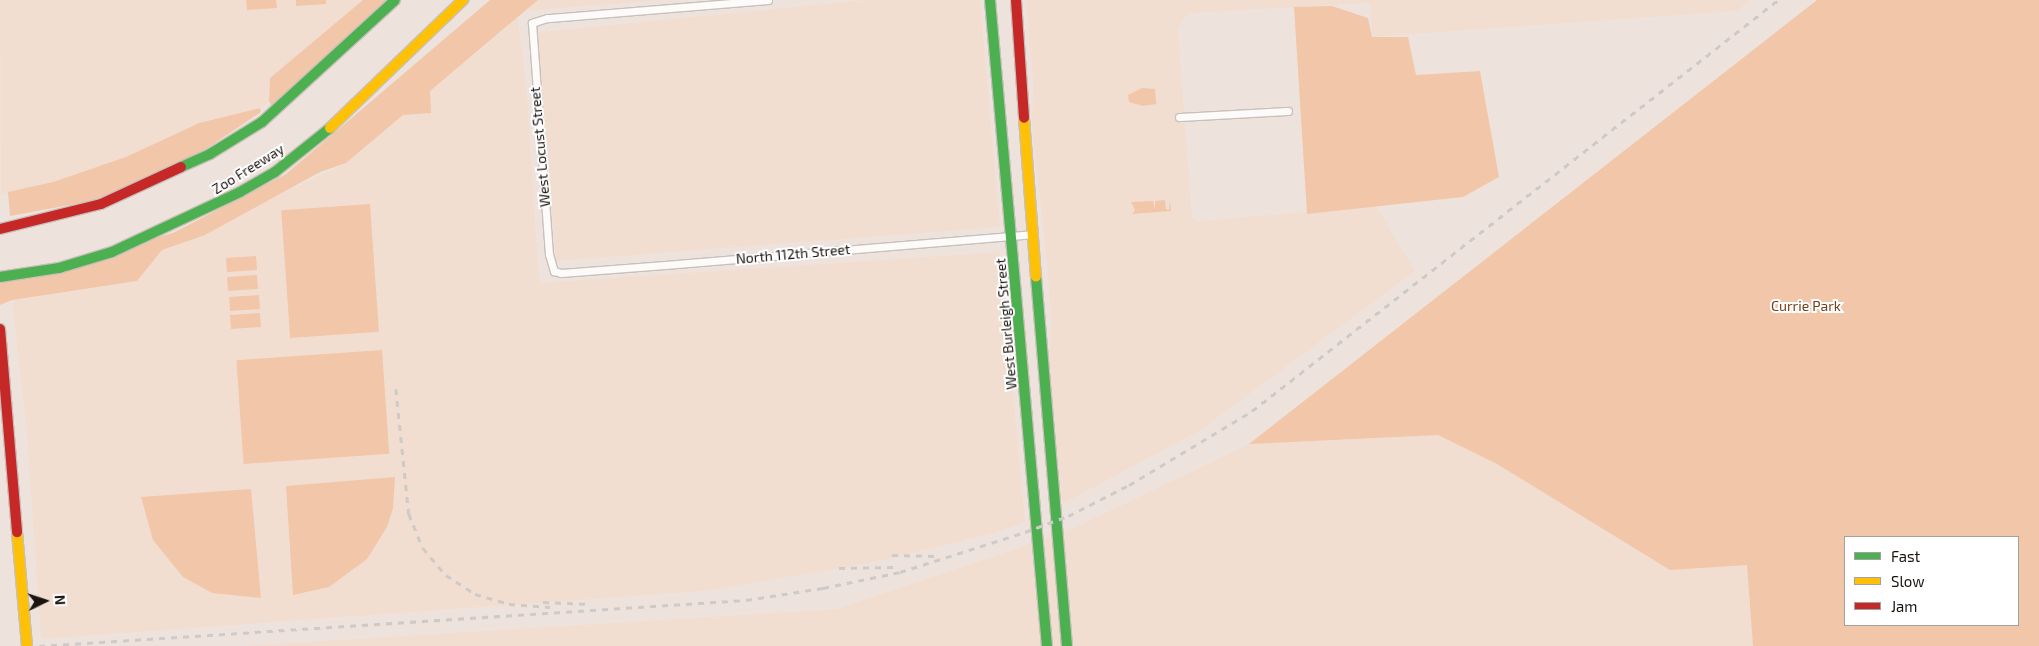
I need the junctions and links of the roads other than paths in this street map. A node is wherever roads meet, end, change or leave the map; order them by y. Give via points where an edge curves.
1 (395, 0) edge
2 (463, 0) edge
3 (768, 0) edge
4 (990, 0) edge
5 (1016, 0) edge
6 (1288, 111) dead end
7 (1179, 117) dead end
8 (0, 229) edge
9 (1032, 234) junction
10 (1012, 236) junction
11 (554, 270) joint
12 (0, 277) edge
13 (0, 329) edge
14 (27, 646) edge
15 (1047, 646) edge
16 (1067, 646) edge

1 - 8 main road via 262,122 210,154 102,204
2 - 12 main road, Zoo Freeway via 336,123 254,184 197,215 112,252 59,268
3 - 11 street, West Locust Street via 547,18 532,24 548,244
4 - 10 main road, West Burleigh Street
5 - 9 main road
6 - 7 street
9 - 10 street, North 112th Street
9 - 16 main road
10 - 11 street, North 112th Street via 561,273
10 - 15 main road, West Burleigh Street
13 - 14 main road

